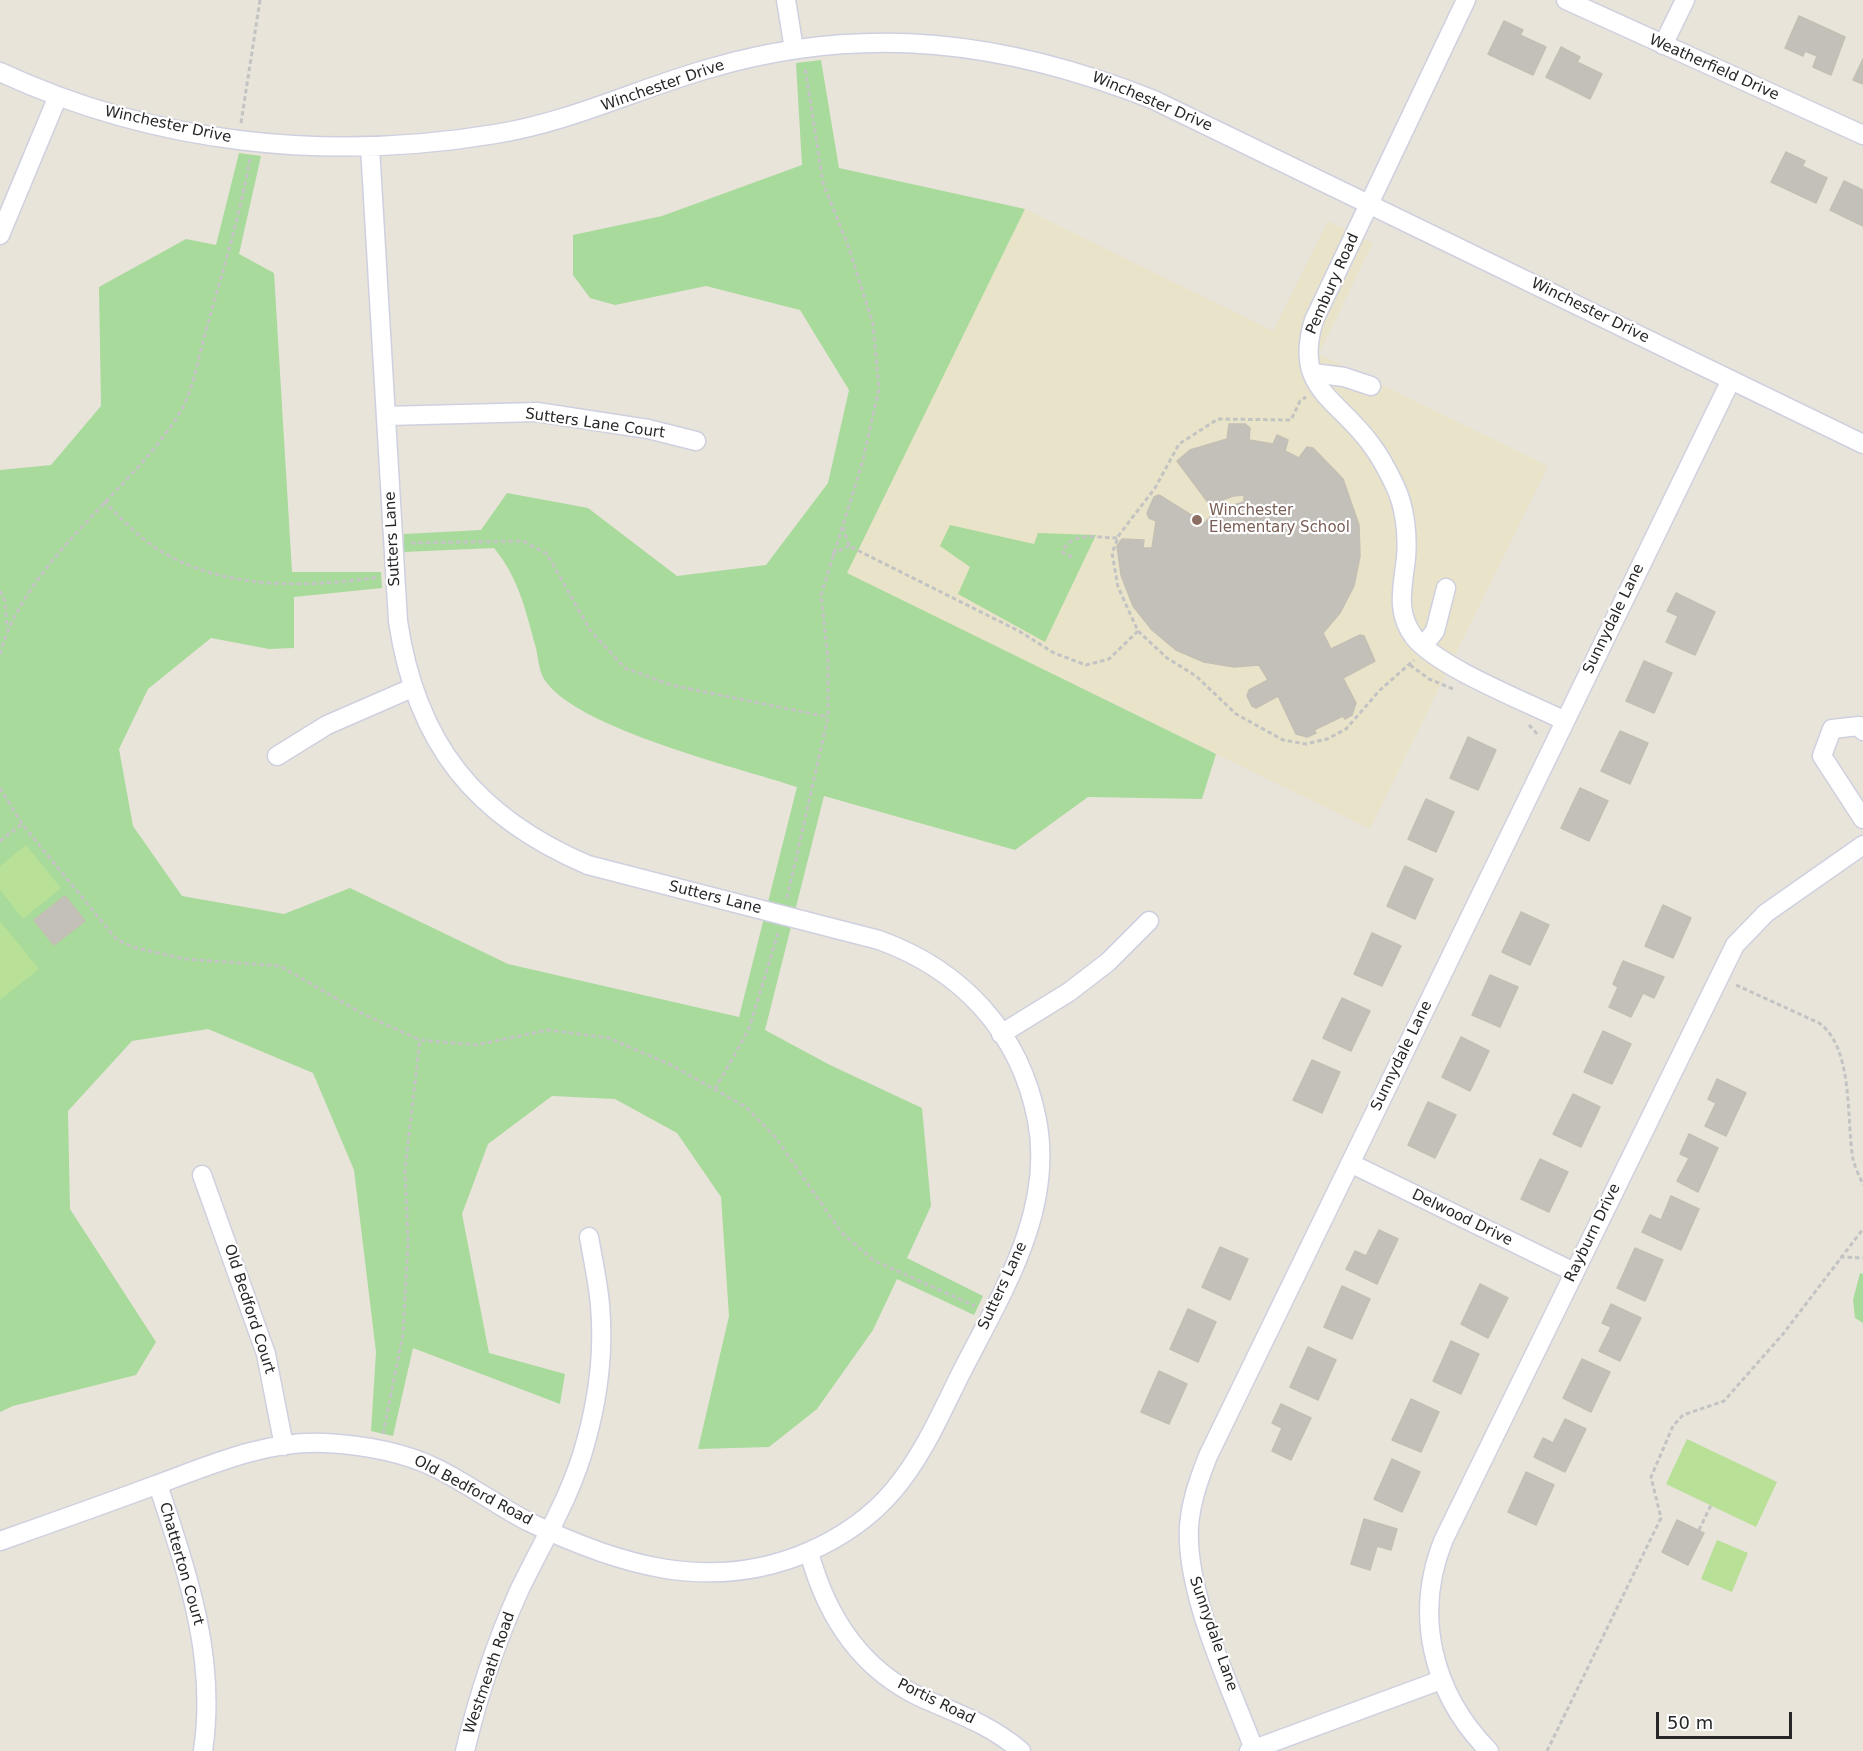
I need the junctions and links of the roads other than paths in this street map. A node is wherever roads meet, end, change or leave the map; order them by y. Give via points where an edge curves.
1 (786, 0) edge
2 (1466, 0) edge
3 (1566, 0) edge
4 (1685, 0) edge
5 (1663, 45) junction
6 (798, 49) junction
7 (0, 72) edge
8 (58, 96) junction
9 (1863, 135) edge
10 (370, 147) junction
11 (1369, 204) junction
12 (0, 235) edge
13 (1731, 380) junction
14 (1317, 381) junction
15 (1371, 386) dead end
16 (386, 416) junction
17 (696, 441) dead end
18 (1863, 444) edge
19 (1446, 588) dead end
20 (1424, 645) junction
21 (412, 688) junction
22 (1565, 721) junction
23 (1863, 731) edge
24 (277, 756) dead end
25 (1863, 819) edge
26 (1863, 845) edge
27 (1149, 921) dead end
28 (1001, 1034) junction
29 (1350, 1163) junction
30 (202, 1175) dead end
31 (589, 1237) dead end
32 (1574, 1272) junction
33 (284, 1446) junction
34 (158, 1485) junction
35 (550, 1531) junction
36 (0, 1541) edge
37 (808, 1552) junction
38 (1441, 1680) junction
39 (1251, 1750) edge
40 (203, 1751) edge
41 (465, 1751) edge
42 (1021, 1751) edge
43 (1489, 1751) edge

1 - 6 street
2 - 11 street, Pembury Road
3 - 5 street, Weatherfield Drive
4 - 5 street
5 - 9 street, Weatherfield Drive
6 - 10 street, Winchester Drive via 709,68 599,108 522,129
6 - 11 street, Winchester Drive via 924,43 986,50 1055,65 1154,100
7 - 8 street, Winchester Drive
8 - 10 street, Winchester Drive via 137,121 245,142 293,147
8 - 12 street
10 - 16 street, Sutters Lane
11 - 13 street, Winchester Drive
11 - 14 street, Pembury Road via 1314,320 1307,344 1309,367
13 - 18 street, Winchester Drive
13 - 22 street, Sunnydale Lane
14 - 15 street via 1344,377
14 - 20 street, Pembury Road via 1338,411 1369,441 1399,495 1406,556 1400,601 1414,636
16 - 17 street, Sutters Lane Court via 537,412 648,429
16 - 21 street, Sutters Lane via 398,621
19 - 20 street via 1435,631
20 - 22 street, Pembury Road via 1440,660
21 - 24 street via 327,724
21 - 28 street, Sutters Lane via 429,730 459,774 499,814 538,842 588,865 905,950 961,985
22 - 29 street, Sunnydale Lane
23 - 25 street via 1859,726 1832,729 1822,756
26 - 32 street, Rayburn Drive via 1758,920 1735,945
27 - 28 street via 1108,962 1069,993
28 - 37 street, Sutters Lane via 1026,1078 1039,1130 1036,1195 1024,1243 934,1430 910,1470 866,1518
29 - 32 street, Delwood Drive
29 - 39 street, Sunnydale Lane via 1208,1456 1192,1507 1189,1547 1195,1587
30 - 33 street, Old Bedford Court via 266,1354
31 - 35 street, Westmeath Road via 600,1304 598,1381 586,1442
32 - 38 street, Rayburn Drive via 1437,1557 1429,1587 1428,1619
33 - 34 street, Old Bedford Road via 229,1458
33 - 35 street, Old Bedford Road via 320,1442 404,1455 436,1468
34 - 36 street, Old Bedford Road
34 - 40 street, Chatterton Court via 188,1576 203,1639 207,1714
35 - 37 street, Old Bedford Road via 623,1560 691,1572 753,1570
35 - 41 street, Westmeath Road via 503,1629
37 - 42 street, Portis Road via 827,1606 861,1656 902,1687 994,1731
38 - 39 street, Sunnydale Lane
38 - 43 street, Rayburn Drive via 1454,1708

